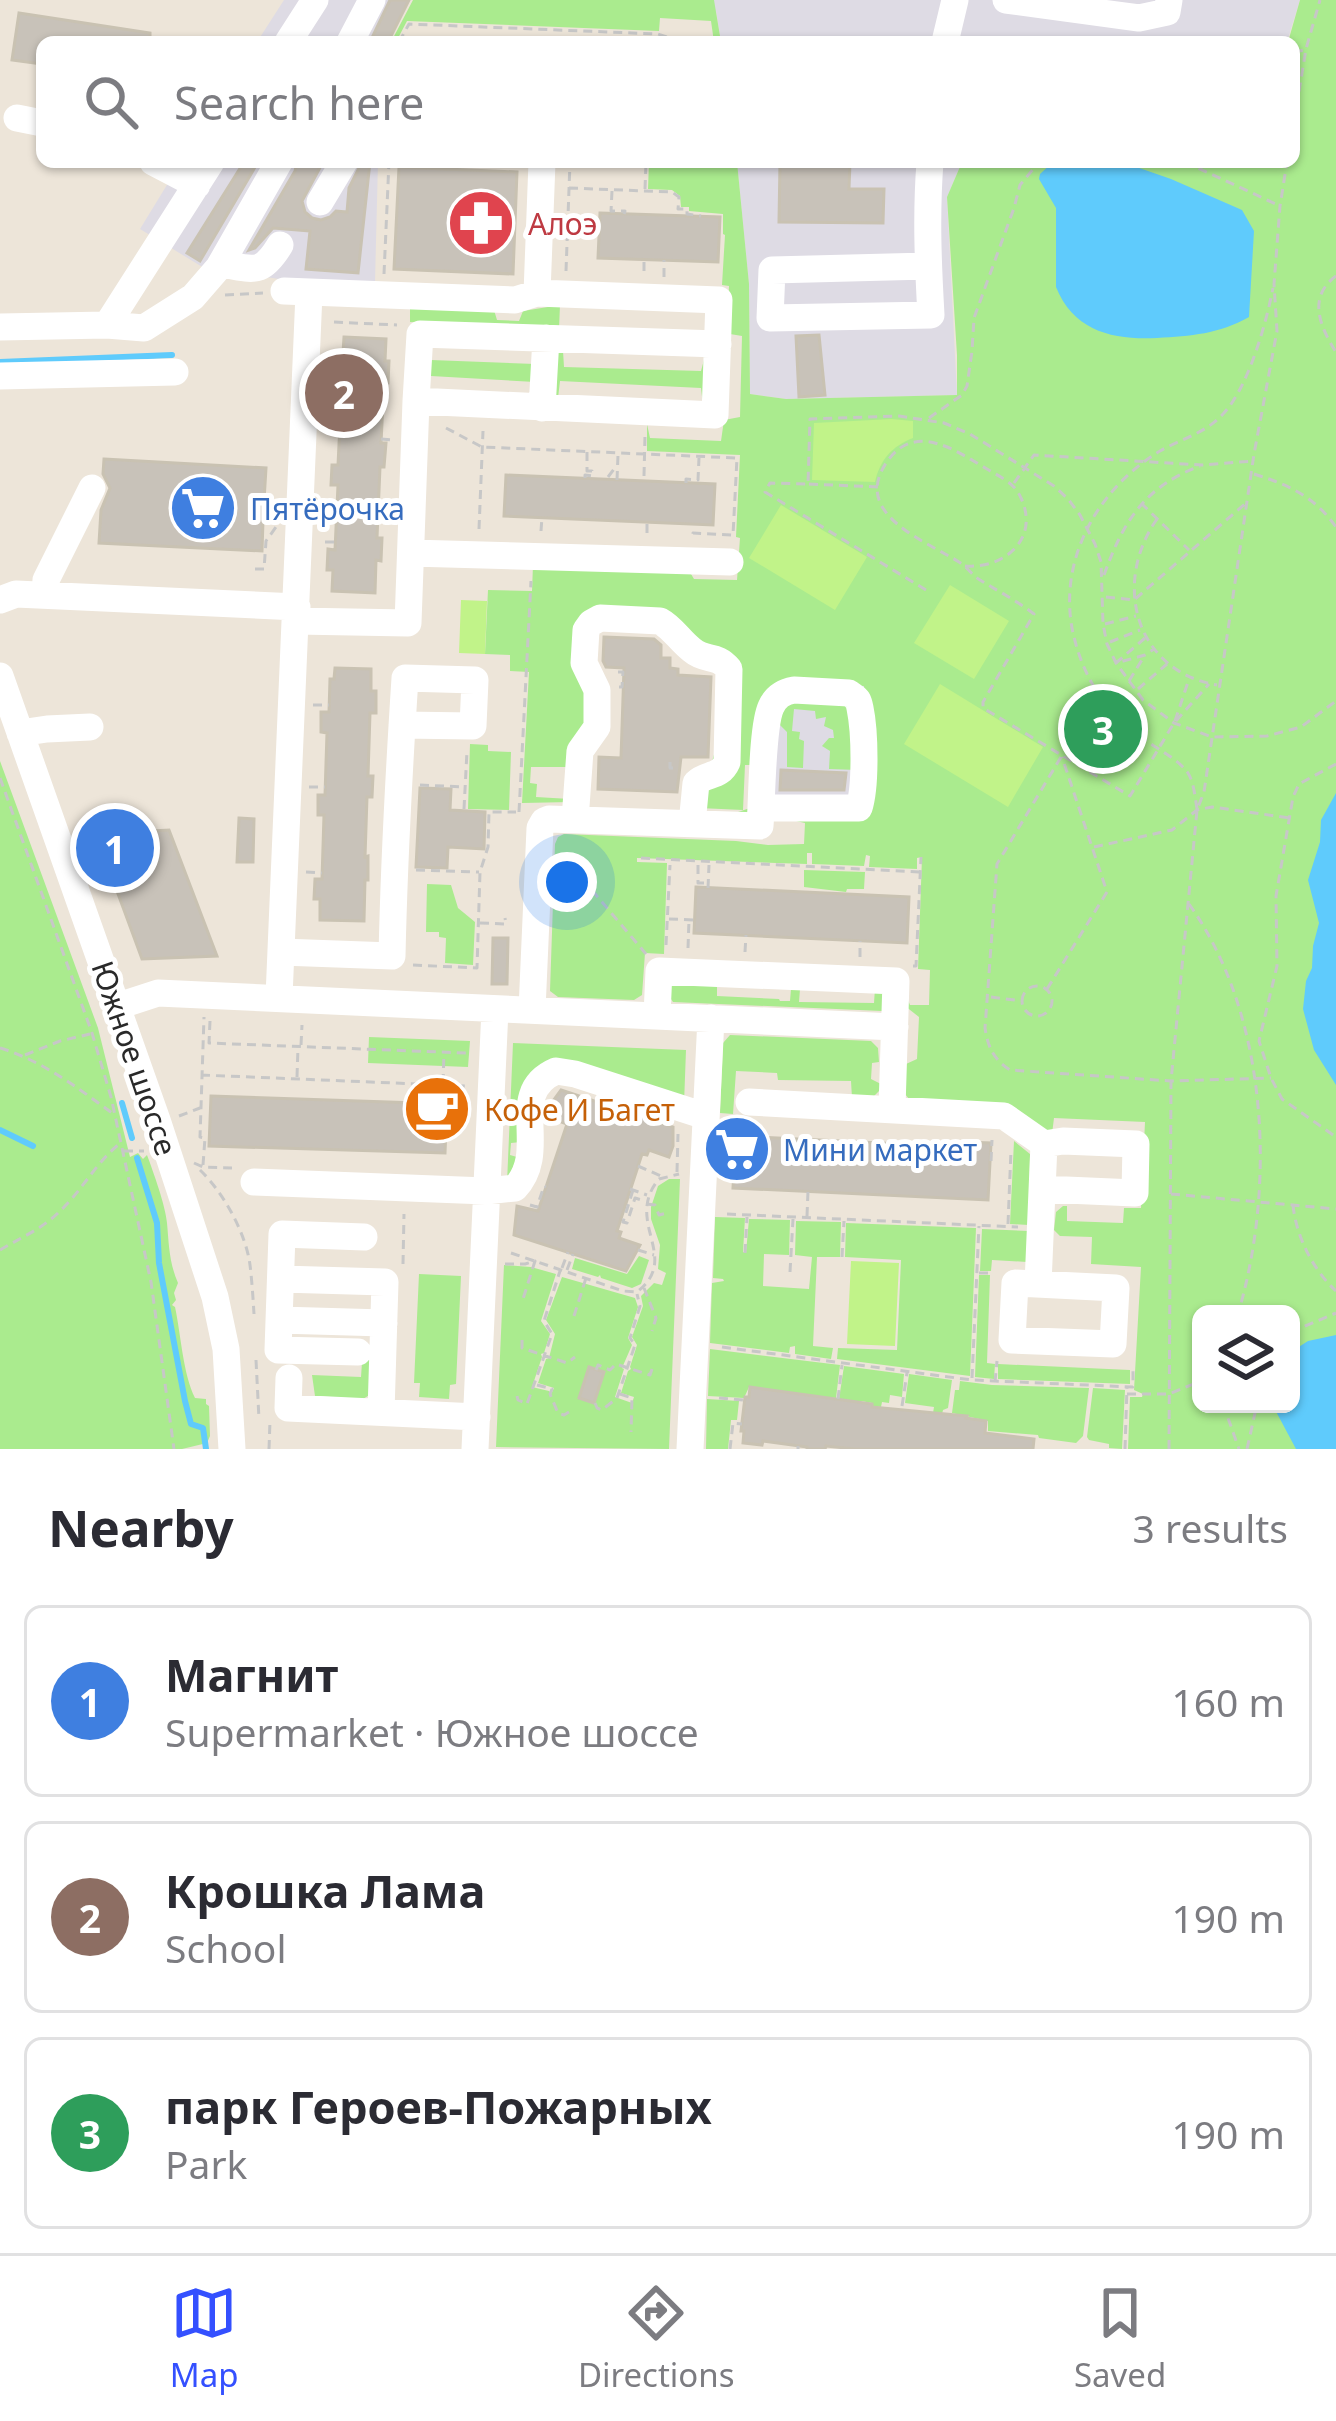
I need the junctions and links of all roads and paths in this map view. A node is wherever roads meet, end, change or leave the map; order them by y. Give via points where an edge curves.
1 (315, 0) edge
2 (372, 0) edge
3 (956, 0) edge
4 (1006, 0) edge
5 (1169, 0) edge
6 (1320, 0) edge
7 (1111, 7) edge
8 (652, 34) joint
9 (292, 36) edge
10 (353, 36) edge
11 (402, 36) edge
12 (660, 36) edge
13 (947, 36) edge
14 (1306, 50) junction
15 (1300, 51) edge
16 (1300, 86) edge
17 (276, 168) edge
18 (340, 168) edge
19 (540, 168) edge
20 (570, 168) edge
21 (646, 168) edge
22 (930, 168) edge
23 (1034, 168) edge
24 (1198, 168) edge
25 (1286, 168) edge
26 (389, 170) joint
27 (399, 170) dead end
28 (204, 174) edge
29 (569, 188) junction
30 (612, 189) junction
31 (644, 191) junction
32 (612, 199) junction
33 (320, 202) dead end
34 (1280, 206) junction
35 (700, 216) dead end
36 (386, 236) junction
37 (396, 236) dead end
38 (280, 245) dead end
39 (664, 260) dead end
40 (221, 264) junction
41 (928, 266) junction
42 (664, 269) dead end
43 (1336, 276) edge
44 (566, 281) dead end
45 (1274, 284) junction
46 (396, 289) junction
47 (537, 293) junction
48 (193, 297) junction
49 (301, 301) junction
50 (107, 325) junction
51 (0, 327) edge
52 (546, 338) junction
53 (718, 344) junction
54 (1336, 352) edge
55 (175, 372) dead end
56 (0, 376) edge
57 (484, 405) junction
58 (542, 408) junction
59 (646, 412) junction
60 (927, 418) junction
61 (408, 422) junction
62 (381, 439) dead end
63 (482, 447) junction
64 (587, 452) junction
65 (618, 453) junction
66 (644, 454) junction
67 (699, 456) junction
68 (1253, 461) junction
69 (1142, 463) junction
70 (618, 464) junction
71 (1202, 465) junction
72 (1026, 466) junction
73 (1252, 473) junction
74 (644, 476) dead end
75 (585, 478) dead end
76 (686, 483) dead end
77 (808, 484) junction
78 (1013, 485) junction
79 (879, 487) junction
80 (92, 488) dead end
81 (1247, 502) junction
82 (1141, 503) junction
83 (542, 518) dead end
84 (1156, 519) junction
85 (1334, 519) edge
86 (647, 522) dead end
87 (1087, 527) junction
88 (1336, 527) edge
89 (266, 541) dead end
90 (323, 542) dead end
91 (336, 542) dead end
92 (540, 542) dead end
93 (691, 544) dead end
94 (646, 547) dead end
95 (1190, 551) junction
96 (411, 553) junction
97 (478, 554) junction
98 (730, 562) dead end
99 (965, 566) junction
100 (1102, 579) junction
101 (255, 587) junction
102 (926, 590) dead end
103 (530, 591) dead end
104 (45, 595) junction
105 (1102, 596) junction
106 (0, 600) edge
107 (1134, 600) junction
108 (297, 614) junction
109 (1137, 616) junction
110 (1103, 624) junction
111 (1142, 629) junction
112 (1147, 637) junction
113 (1107, 644) junction
114 (1155, 649) junction
115 (1145, 655) junction
116 (1116, 663) junction
117 (1168, 663) junction
118 (0, 676) edge
119 (1190, 677) junction
120 (621, 678) dead end
121 (1128, 683) junction
122 (1209, 684) junction
123 (1220, 686) junction
124 (1135, 691) junction
125 (613, 693) dead end
126 (1336, 701) edge
127 (305, 705) dead end
128 (329, 705) dead end
129 (1174, 723) junction
130 (402, 725) dead end
131 (90, 727) dead end
132 (20, 733) junction
133 (1212, 737) junction
134 (468, 748) dead end
135 (1158, 749) junction
136 (1062, 755) junction
137 (1336, 764) edge
138 (0, 778) edge
139 (408, 784) dead end
140 (302, 787) dead end
141 (326, 787) dead end
142 (466, 787) junction
143 (761, 808) junction
144 (464, 809) dead end
145 (1197, 810) junction
146 (519, 812) junction
147 (530, 813) dead end
148 (1290, 818) junction
149 (575, 820) junction
150 (692, 824) junction
151 (553, 844) dead end
152 (1092, 847) junction
153 (921, 857) dead end
154 (641, 858) dead end
155 (670, 862) junction
156 (698, 863) junction
157 (709, 863) junction
158 (407, 869) dead end
159 (298, 872) dead end
160 (480, 872) junction
161 (920, 872) junction
162 (322, 873) dead end
163 (1188, 903) junction
164 (505, 918) dead end
165 (668, 919) junction
166 (478, 922) junction
167 (746, 935) dead end
168 (860, 940) dead end
169 (281, 952) junction
170 (392, 956) junction
171 (745, 960) dead end
172 (665, 964) junction
173 (860, 964) dead end
174 (898, 966) dead end
175 (477, 968) junction
176 (478, 981) dead end
177 (1047, 989) junction
178 (279, 997) junction
179 (989, 997) junction
180 (1022, 1001) junction
181 (118, 1006) junction
182 (495, 1009) junction
183 (532, 1010) junction
184 (657, 1015) junction
185 (711, 1018) junction
186 (895, 1027) junction
187 (92, 1033) junction
188 (298, 1047) junction
189 (0, 1048) edge
190 (444, 1052) junction
191 (466, 1053) dead end
192 (23, 1056) junction
193 (201, 1075) junction
194 (1271, 1078) junction
195 (296, 1079) junction
196 (1254, 1080) junction
197 (1171, 1081) junction
198 (443, 1085) junction
199 (479, 1087) dead end
200 (200, 1108) junction
201 (892, 1108) junction
202 (742, 1109) joint
203 (692, 1112) junction
204 (115, 1115) junction
205 (173, 1118) dead end
206 (992, 1126) dead end
207 (1011, 1134) dead end
208 (1336, 1137) edge
209 (121, 1142) junction
210 (734, 1142) dead end
211 (1044, 1144) junction
212 (190, 1161) dead end
213 (992, 1161) dead end
214 (638, 1166) dead end
215 (202, 1167) dead end
216 (682, 1175) junction
217 (254, 1181) dead end
218 (405, 1187) junction
219 (1043, 1189) junction
220 (808, 1191) dead end
221 (1169, 1194) junction
222 (509, 1195) junction
223 (647, 1200) junction
224 (1260, 1203) junction
225 (1293, 1205) junction
226 (1336, 1209) edge
227 (668, 1213) dead end
228 (713, 1214) dead end
229 (747, 1215) junction
230 (793, 1217) junction
231 (807, 1218) junction
232 (844, 1220) junction
233 (979, 1225) junction
234 (1008, 1226) junction
235 (1031, 1227) dead end
236 (364, 1237) dead end
237 (0, 1250) edge
238 (638, 1250) dead end
239 (745, 1253) dead end
240 (570, 1254) dead end
241 (500, 1255) junction
242 (655, 1255) junction
243 (842, 1257) dead end
244 (536, 1261) junction
245 (563, 1270) junction
246 (790, 1272) dead end
247 (977, 1273) junction
248 (991, 1273) dead end
249 (586, 1278) junction
250 (281, 1279) junction
251 (402, 1280) dead end
252 (1038, 1284) dead end
253 (644, 1287) junction
254 (637, 1292) junction
255 (1336, 1292) edge
256 (523, 1299) dead end
257 (1241, 1305) edge
258 (1336, 1313) edge
259 (574, 1316) dead end
260 (267, 1319) junction
261 (384, 1323) junction
262 (1300, 1328) edge
263 (652, 1331) dead end
264 (522, 1340) dead end
265 (707, 1345) dead end
266 (793, 1346) dead end
267 (256, 1352) dead end
268 (358, 1352) dead end
269 (545, 1355) junction
270 (792, 1357) junction
271 (575, 1358) dead end
272 (842, 1363) junction
273 (996, 1364) dead end
274 (653, 1366) dead end
275 (627, 1368) junction
276 (596, 1370) dead end
277 (1132, 1370) dead end
278 (907, 1371) junction
279 (289, 1378) dead end
280 (972, 1380) junction
281 (995, 1382) junction
282 (536, 1384) junction
283 (1192, 1385) edge
284 (1127, 1387) junction
285 (619, 1394) junction
286 (1127, 1394) junction
287 (1169, 1394) junction
288 (517, 1396) dead end
289 (705, 1398) dead end
290 (838, 1399) dead end
291 (744, 1400) dead end
292 (595, 1403) dead end
293 (902, 1406) dead end
294 (381, 1412) junction
295 (569, 1412) dead end
296 (1225, 1413) edge
297 (1255, 1413) edge
298 (477, 1417) junction
299 (260, 1419) dead end
300 (270, 1420) dead end
301 (742, 1424) dead end
302 (631, 1432) dead end
303 (174, 1449) edge
304 (232, 1449) edge
305 (269, 1449) edge
306 (476, 1449) edge
307 (690, 1449) edge
308 (730, 1449) edge
309 (1125, 1449) edge
310 (1169, 1449) edge
311 (1239, 1449) edge
312 (1247, 1449) edge

1 - 9 street
2 - 10 street
3 - 13 street
4 - 7 street
5 - 7 street via 1167,12 1139,18
6 - 14 path
8 - 11 path via 409,24
8 - 12 path
14 - 15 path
14 - 16 path
17 - 40 street
18 - 33 street
19 - 47 street via 528,198
20 - 29 path
21 - 31 path
22 - 41 street
23 - 60 path via 1020,185 974,318 967,386
24 - 34 path
25 - 34 path
26 - 27 path
26 - 36 path
28 - 50 street
29 - 30 path
29 - 44 path
30 - 31 path
30 - 32 path
31 - 35 path via 672,192 678,208
32 - 32 path via 611,211 624,212 625,208
34 - 45 path
36 - 37 path
36 - 46 path
38 - 40 street via 256,269
39 - 42 path
40 - 48 street
41 - 41 street via 772,270 770,318 931,315
43 - 54 path via 1318,310
45 - 68 path via 1277,331
45 - 69 path via 1231,405
46 - 47 street via 515,300
46 - 49 street
46 - 49 path via 406,325
47 - 53 street via 719,300
48 - 49 path
48 - 50 street via 143,328
49 - 108 street
50 - 51 street
52 - 53 street
52 - 58 street
52 - 61 street via 420,334
53 - 59 street via 716,415
55 - 56 street
57 - 58 street
57 - 61 street
57 - 63 path
58 - 59 street
59 - 66 path
60 - 72 path
60 - 77 path via 810,419
61 - 62 path
61 - 63 path via 442,426
61 - 96 street
63 - 64 path
63 - 97 path
64 - 65 path
64 - 75 path via 592,476
65 - 66 path
65 - 70 path
66 - 67 path
66 - 74 path
67 - 76 path via 698,480
67 - 93 path via 737,458 733,535 693,533
68 - 71 path
68 - 73 path
69 - 71 path
69 - 72 path via 1034,455
69 - 87 path
70 - 70 path via 617,479 605,478
71 - 82 path
72 - 78 path
72 - 87 path via 1068,499
73 - 81 path
73 - 85 path via 1311,498
77 - 79 path
77 - 102 path via 770,482 765,491
78 - 79 path via 947,446 921,441 896,452
78 - 99 path via 1026,513 1019,543 996,564
79 - 99 path via 892,522
80 - 104 street
81 - 95 path
81 - 123 path
82 - 84 path
82 - 100 path
83 - 92 path
84 - 95 path
84 - 107 path via 1136,560
85 - 88 path
86 - 94 path
87 - 100 path
87 - 135 path via 1071,584 1077,650 1096,693
89 - 101 path
90 - 91 path
95 - 107 path
96 - 97 street
96 - 108 street via 408,623
97 - 98 street
99 - 136 path via 1035,617 983,708
100 - 105 path
101 - 104 street
101 - 108 street
103 - 146 path
104 - 106 street
105 - 107 path
105 - 110 path
107 - 109 path
108 - 169 street
109 - 110 path
109 - 111 path
110 - 113 path
111 - 112 path
111 - 113 path
112 - 114 path
112 - 116 path
113 - 116 path
114 - 115 path
114 - 117 path
115 - 116 path
115 - 121 path
116 - 121 path
117 - 119 path
117 - 124 path
118 - 132 street, Южное шоссе
119 - 122 path
119 - 129 path
120 - 125 path
121 - 124 path
122 - 123 path
122 - 129 path
123 - 133 path
124 - 129 path
126 - 133 path via 1301,727
127 - 128 path
129 - 133 path
129 - 135 path
130 - 170 street
131 - 132 street
132 - 181 street, Южное шоссе
133 - 145 path
134 - 142 path
135 - 136 path via 1130,796
135 - 145 path via 1187,771
136 - 152 path
136 - 179 path via 997,864
137 - 148 path via 1299,784
138 - 187 path
139 - 142 path
140 - 141 path
142 - 144 path
143 - 143 street via 767,717 777,698 794,690 856,697 859,808
143 - 150 street via 760,826
145 - 148 path
145 - 152 path via 1172,830
145 - 163 path
146 - 147 path
146 - 160 path via 489,812
148 - 194 path via 1276,896 1277,966 1259,1041
149 - 150 street
149 - 150 street via 564,786 597,727 597,690 584,663 588,627 604,617 660,620 731,675 727,762 695,783
149 - 183 street via 549,819 540,828
151 - 172 path via 647,956
152 - 177 path via 1108,892
153 - 161 path
154 - 155 path
155 - 156 path
155 - 165 path
156 - 157 path
156 - 157 path via 698,883 708,885
157 - 161 path
158 - 160 path
159 - 162 path
160 - 166 path
161 - 174 path via 916,967
163 - 196 path via 1223,963
163 - 197 path
164 - 166 path via 506,924
165 - 172 path
165 - 172 path via 692,920 688,957
166 - 175 path
167 - 171 path
168 - 173 path
169 - 170 street
169 - 178 street
170 - 175 path via 404,964
172 - 184 street
172 - 186 street via 896,981
175 - 176 path
177 - 180 path via 1029,988
177 - 180 path via 1052,1005 1042,1016 1028,1014
178 - 181 street via 158,993
178 - 182 street
179 - 180 path
179 - 197 path via 988,1048 1010,1070
181 - 304 street, Южное шоссе via 215,1298
182 - 183 street
182 - 222 street
183 - 184 street
184 - 185 street
185 - 186 street
185 - 203 street
186 - 201 street
187 - 192 path
187 - 204 path
188 - 190 path
188 - 193 path via 209,1043 207,1008
188 - 195 path
189 - 192 path
190 - 191 path
190 - 198 path
192 - 204 path
193 - 195 path
193 - 200 path
194 - 196 path
194 - 208 path via 1282,1099
195 - 198 path
196 - 197 path
196 - 224 path
197 - 221 path
198 - 199 path
200 - 205 path
200 - 215 path
201 - 202 street
201 - 211 street via 1004,1116
202 - 210 path
203 - 216 street
203 - 216 path
203 - 222 street via 575,1074 547,1075 529,1109 528,1168
204 - 209 path
206 - 213 path
207 - 234 path
209 - 237 path via 46,1224
209 - 303 path
211 - 219 street
211 - 219 street via 1136,1144 1135,1193
212 - 260 path via 219,1191 245,1244
214 - 216 path
216 - 223 path via 654,1184
216 - 307 street
217 - 218 street
218 - 222 street
218 - 251 path
219 - 252 street
220 - 231 path
221 - 224 path
221 - 287 path
222 - 222 path via 537,1208 544,1186 535,1202 530,1205
222 - 241 street
223 - 223 path via 632,1190 623,1222 635,1198
223 - 227 path via 659,1215
223 - 242 path
224 - 225 path
224 - 257 path
225 - 226 path
225 - 255 path via 1308,1252
228 - 229 path
229 - 230 path
229 - 239 path
230 - 231 path
230 - 246 path
231 - 232 path
232 - 233 path
232 - 243 path
233 - 234 path
233 - 247 path
234 - 235 path
236 - 250 street via 282,1234
238 - 242 path
240 - 245 path
241 - 244 path
241 - 244 path
241 - 298 street
242 - 253 path
244 - 245 path
244 - 256 path
245 - 249 path
245 - 269 path via 544,1321 552,1334
247 - 248 path
247 - 280 path
249 - 254 path
249 - 259 path
250 - 260 street
250 - 261 street via 385,1282
253 - 254 path
253 - 263 path via 656,1318
254 - 275 path
258 - 262 path
260 - 261 street
260 - 268 street via 278,1350
261 - 294 street
264 - 269 path via 522,1348
265 - 270 path
266 - 270 path
267 - 299 path
269 - 271 path
269 - 282 path
270 - 272 path
272 - 278 path
272 - 290 path
273 - 281 path
274 - 275 path via 650,1376
275 - 276 path
275 - 285 path
277 - 284 path
278 - 280 path
278 - 293 path
279 - 294 street via 288,1408
280 - 281 path
281 - 284 path
282 - 288 path via 527,1403
282 - 295 path via 552,1390 558,1413
283 - 287 path
284 - 286 path
285 - 292 path via 602,1410
285 - 302 path via 632,1398
286 - 287 path
286 - 309 path
287 - 310 path
289 - 291 path
294 - 298 street
296 - 311 path
297 - 312 path
298 - 306 street
300 - 305 path
301 - 308 path via 733,1423

